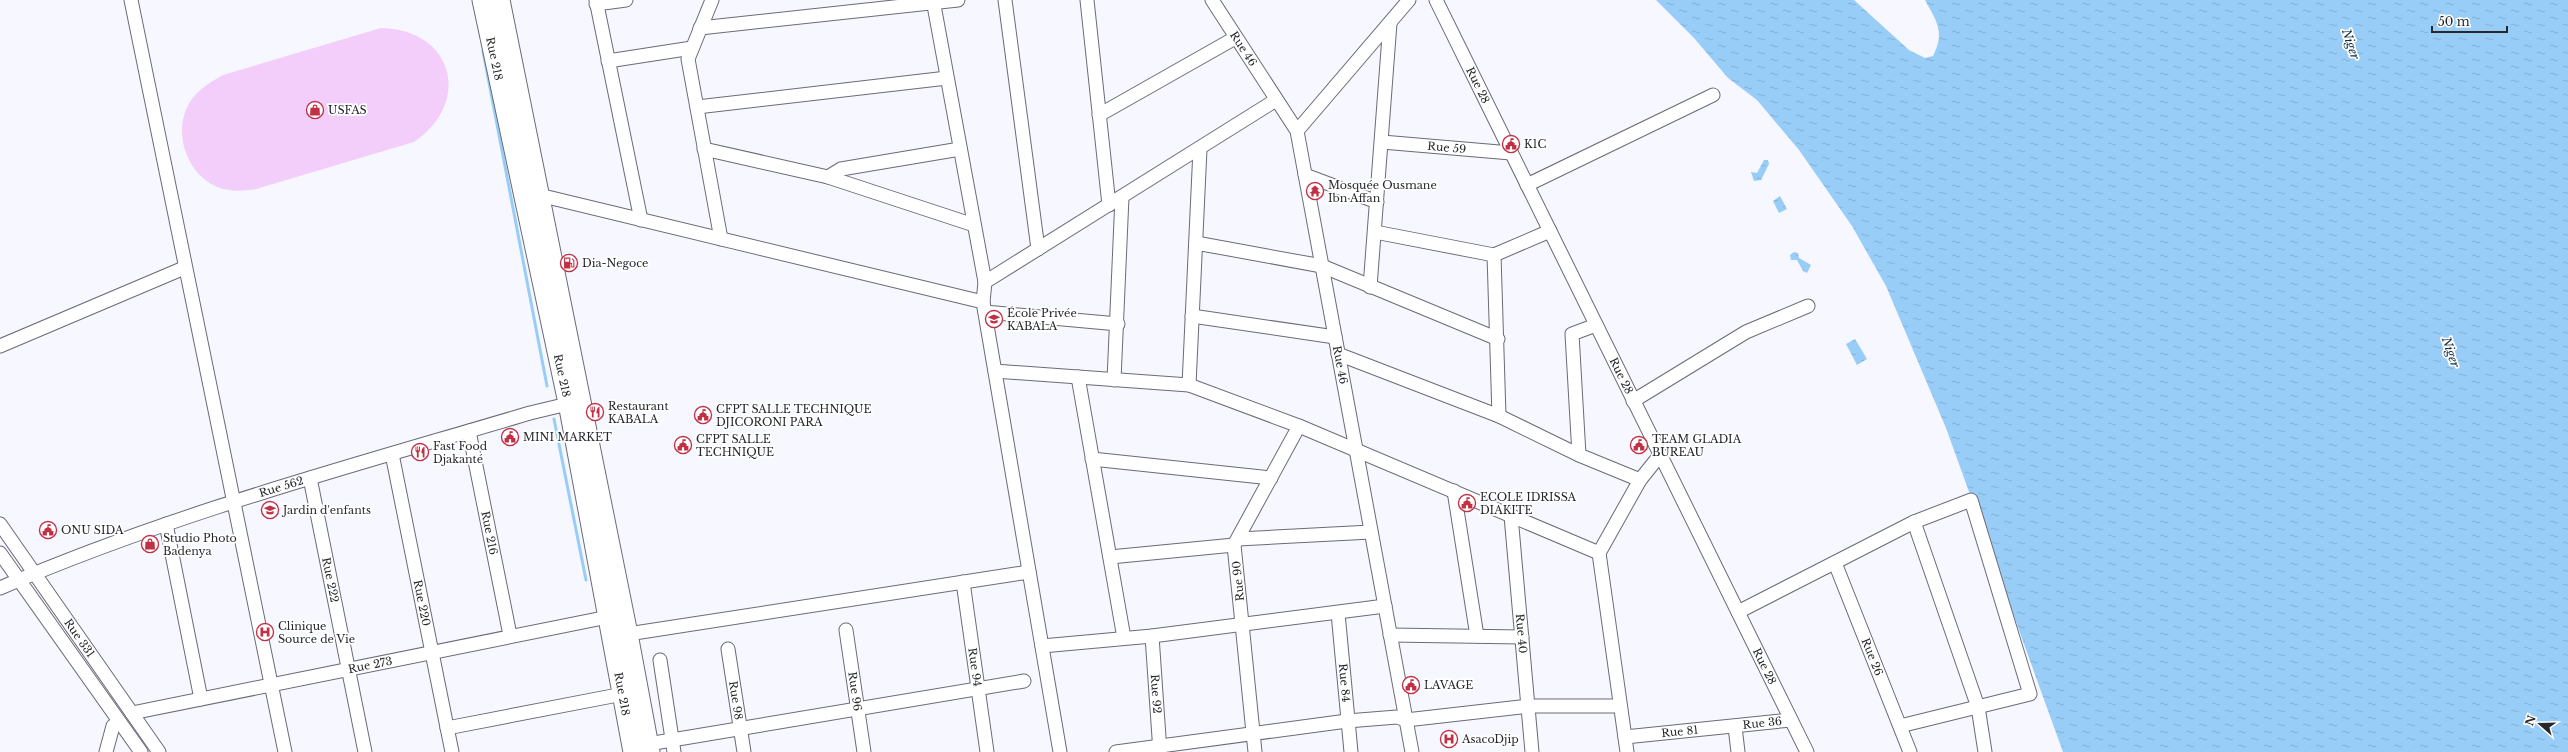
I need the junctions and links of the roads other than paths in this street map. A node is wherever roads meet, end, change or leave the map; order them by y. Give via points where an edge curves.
1 (131, 0) edge
2 (482, 0) edge
3 (500, 0) edge
4 (626, 0) edge
5 (712, 0) edge
6 (958, 0) edge
7 (1005, 0) edge
8 (1087, 0) edge
9 (1212, 0) edge
10 (1409, 0) edge
11 (1436, 0) edge
12 (933, 1) edge
13 (596, 2) edge
14 (1390, 23) junction
15 (700, 28) junction
16 (1235, 38) junction
17 (692, 48) junction
18 (608, 61) junction
19 (947, 78) junction
20 (1713, 95) dead end
21 (1276, 100) junction
22 (697, 107) junction
23 (1099, 115) junction
24 (1297, 131) junction
25 (1382, 142) junction
26 (704, 149) junction
27 (960, 149) junction
28 (1200, 149) junction
29 (1511, 152) junction
30 (1305, 175) junction
31 (828, 176) junction
32 (1527, 185) junction
33 (539, 195) junction
34 (1122, 197) junction
35 (1377, 202) junction
36 (1109, 205) junction
37 (641, 220) junction
38 (974, 225) junction
39 (1550, 231) junction
40 (1375, 232) junction
41 (721, 239) junction
42 (1196, 243) junction
43 (1038, 249) junction
44 (1494, 255) junction
45 (1322, 266) junction
46 (184, 268) junction
47 (984, 282) junction
48 (1370, 287) junction
49 (1808, 306) dead end
50 (984, 307) junction
51 (1192, 316) junction
52 (1118, 324) junction
53 (1596, 325) junction
54 (1335, 337) junction
55 (1498, 339) junction
56 (0, 346) edge
57 (1338, 354) junction
58 (995, 371) junction
59 (1078, 377) junction
60 (1114, 380) junction
61 (1189, 385) junction
62 (1633, 401) junction
63 (575, 402) junction
64 (1499, 416) junction
65 (1299, 426) junction
66 (469, 431) junction
67 (1355, 449) junction
68 (392, 454) junction
69 (1579, 455) junction
70 (1660, 455) junction
71 (1092, 459) junction
72 (310, 478) junction
73 (1271, 478) junction
74 (1640, 480) junction
75 (1454, 491) junction
76 (235, 501) junction
77 (1511, 516) junction
78 (1914, 522) junction
79 (0, 524) edge
80 (166, 524) junction
81 (1371, 532) junction
82 (1236, 542) junction
83 (0, 553) edge
84 (1599, 553) junction
85 (1110, 557) junction
86 (1835, 563) junction
87 (34, 572) junction
88 (1029, 572) junction
89 (18, 580) junction
90 (964, 582) junction
91 (0, 588) edge
92 (1385, 606) junction
93 (1738, 612) junction
94 (1338, 613) junction
95 (608, 617) junction
96 (1242, 625) junction
97 (846, 630) dead end
98 (628, 634) junction
99 (510, 635) junction
100 (1390, 635) junction
101 (1152, 636) junction
102 (1476, 636) junction
103 (1522, 637) junction
104 (1124, 638) junction
105 (1042, 646) junction
106 (728, 649) dead end
107 (432, 651) junction
108 (660, 660) dead end
109 (348, 669) junction
110 (1024, 681) dead end
111 (272, 684) junction
112 (977, 689) junction
113 (623, 694) junction
114 (201, 699) junction
115 (1529, 706) junction
116 (1620, 706) junction
117 (1978, 707) junction
118 (858, 709) junction
119 (132, 713) junction
120 (1406, 720) junction
121 (1791, 720) junction
122 (1347, 721) junction
123 (119, 722) junction
124 (1900, 726) junction
125 (1735, 727) junction
126 (447, 728) junction
127 (741, 728) junction
128 (1253, 732) junction
129 (1625, 737) junction
130 (673, 746) edge
131 (644, 749) edge
132 (1160, 749) edge
133 (106, 752) edge
134 (141, 752) edge
135 (159, 752) edge
136 (285, 752) edge
137 (365, 752) edge
138 (452, 752) edge
139 (744, 752) edge
140 (864, 752) edge
141 (987, 752) edge
142 (1060, 752) edge
143 (1116, 752) edge
144 (1255, 752) edge
145 (1351, 752) edge
146 (1412, 752) edge
147 (1532, 752) edge
148 (1627, 752) edge
149 (1738, 752) edge
150 (1807, 752) edge
151 (1910, 752) edge
152 (1985, 752) edge

1 - 46 street
2 - 63 highway, Rue 218
3 - 33 highway, Rue 218
4 - 13 street
5 - 15 street
6 - 12 street
7 - 43 street
8 - 23 street
9 - 16 street, Rue 46
10 - 14 street
11 - 29 street, Rue 28
12 - 15 street
12 - 19 street
13 - 18 street
14 - 24 street
14 - 25 street
15 - 17 street
16 - 21 street, Rue 46
16 - 23 street
17 - 18 street
17 - 22 street via 688,59
18 - 37 street
19 - 22 street
19 - 27 street
20 - 32 street
21 - 24 street, Rue 46
21 - 28 street
22 - 26 street
23 - 36 street
24 - 30 street, Rue 46
25 - 29 street, Rue 59
25 - 35 street
26 - 31 street
26 - 41 street
27 - 31 street via 841,169
27 - 38 street
28 - 34 street
28 - 42 street
29 - 32 street, Rue 28
30 - 35 street
30 - 45 street, Rue 46
31 - 38 street
32 - 39 street, Rue 28
33 - 37 street
33 - 63 highway, Rue 218
34 - 36 street
34 - 52 street
35 - 40 street
36 - 43 street
37 - 41 street
38 - 47 street
39 - 44 street
39 - 53 street, Rue 28
40 - 44 street
40 - 48 street
41 - 50 street
42 - 45 street
42 - 51 street
43 - 47 street
44 - 55 street
45 - 48 street
45 - 54 street, Rue 46
46 - 56 street
46 - 76 street
47 - 50 street
48 - 55 street
49 - 62 street via 1746,332
50 - 52 street
50 - 58 street
51 - 54 street
51 - 61 street
52 - 60 street
53 - 62 street, Rue 28
53 - 69 street via 1572,334
54 - 57 street, Rue 46
55 - 64 street
57 - 64 street
57 - 67 street, Rue 46
58 - 59 street
58 - 88 street
59 - 60 street
59 - 71 street
60 - 61 street
61 - 65 street
62 - 70 street, Rue 28
63 - 66 street, Rue 562
63 - 95 highway, Rue 218
63 - 98 highway, Rue 218
64 - 69 street
65 - 67 street
65 - 73 street
66 - 68 street, Rue 562
66 - 99 street, Rue 216
67 - 75 street
67 - 81 street, Rue 46
68 - 72 street, Rue 562
68 - 107 street, Rue 220
69 - 74 street
70 - 74 street
70 - 93 street, Rue 28
71 - 73 street
71 - 85 street
72 - 76 street, Rue 562
72 - 109 street, Rue 222
73 - 82 street
74 - 84 street
75 - 77 street
75 - 102 street
76 - 80 street, Rue 562
76 - 111 street
77 - 84 street
77 - 103 street, Rue 40
78 - 86 street
78 - 117 street
78 - 117 street via 1971,500 2030,694
79 - 87 street, Rue 331
80 - 87 street, Rue 562
80 - 114 street
81 - 82 street
81 - 92 street, Rue 46
82 - 85 street
82 - 96 street, Rue 90
83 - 89 street, Rue 331
84 - 116 street
85 - 104 street
86 - 93 street
86 - 124 street, Rue 26
87 - 89 street, Rue 562
87 - 119 street, Rue 331
88 - 90 street
88 - 105 street
89 - 91 street, Rue 562
89 - 123 street, Rue 331
90 - 98 street
90 - 112 street, Rue 94
92 - 94 street
92 - 100 street, Rue 46
93 - 121 street, Rue 28
94 - 96 street
94 - 122 street, Rue 84
95 - 99 street, Rue 273
95 - 113 highway, Rue 218
96 - 101 street
96 - 128 street, Rue 90
97 - 118 street, Rue 96
98 - 131 highway, Rue 218
99 - 107 street, Rue 273
100 - 102 street
100 - 120 street, Rue 46
101 - 104 street
101 - 132 street, Rue 92
102 - 103 street
103 - 115 street, Rue 40
104 - 105 street
105 - 142 street
106 - 127 street, Rue 98
107 - 109 street, Rue 273
107 - 126 street, Rue 220
108 - 130 street
109 - 111 street, Rue 273
109 - 137 street, Rue 222
110 - 112 street
111 - 114 street, Rue 273
111 - 136 street
112 - 118 street
112 - 141 street, Rue 94
113 - 126 street
113 - 131 highway, Rue 218
114 - 119 street, Rue 273
115 - 116 street
115 - 120 street
115 - 147 street, Rue 40
116 - 129 street
117 - 124 street
117 - 152 street
118 - 127 street
118 - 140 street, Rue 96
119 - 135 street, Rue 331
120 - 122 street via 1397,716
120 - 146 street, Rue 46
121 - 125 street, Rue 36
121 - 150 street, Rue 28
122 - 128 street
122 - 145 street, Rue 84
123 - 133 street via 113,726
123 - 134 street, Rue 331
124 - 151 street, Rue 26
125 - 129 street, Rue 81
125 - 149 street, Rue 36
126 - 138 street, Rue 220
127 - 130 street
127 - 139 street, Rue 98
128 - 132 street
128 - 144 street, Rue 90
129 - 148 street
130 - 131 street
132 - 143 street

